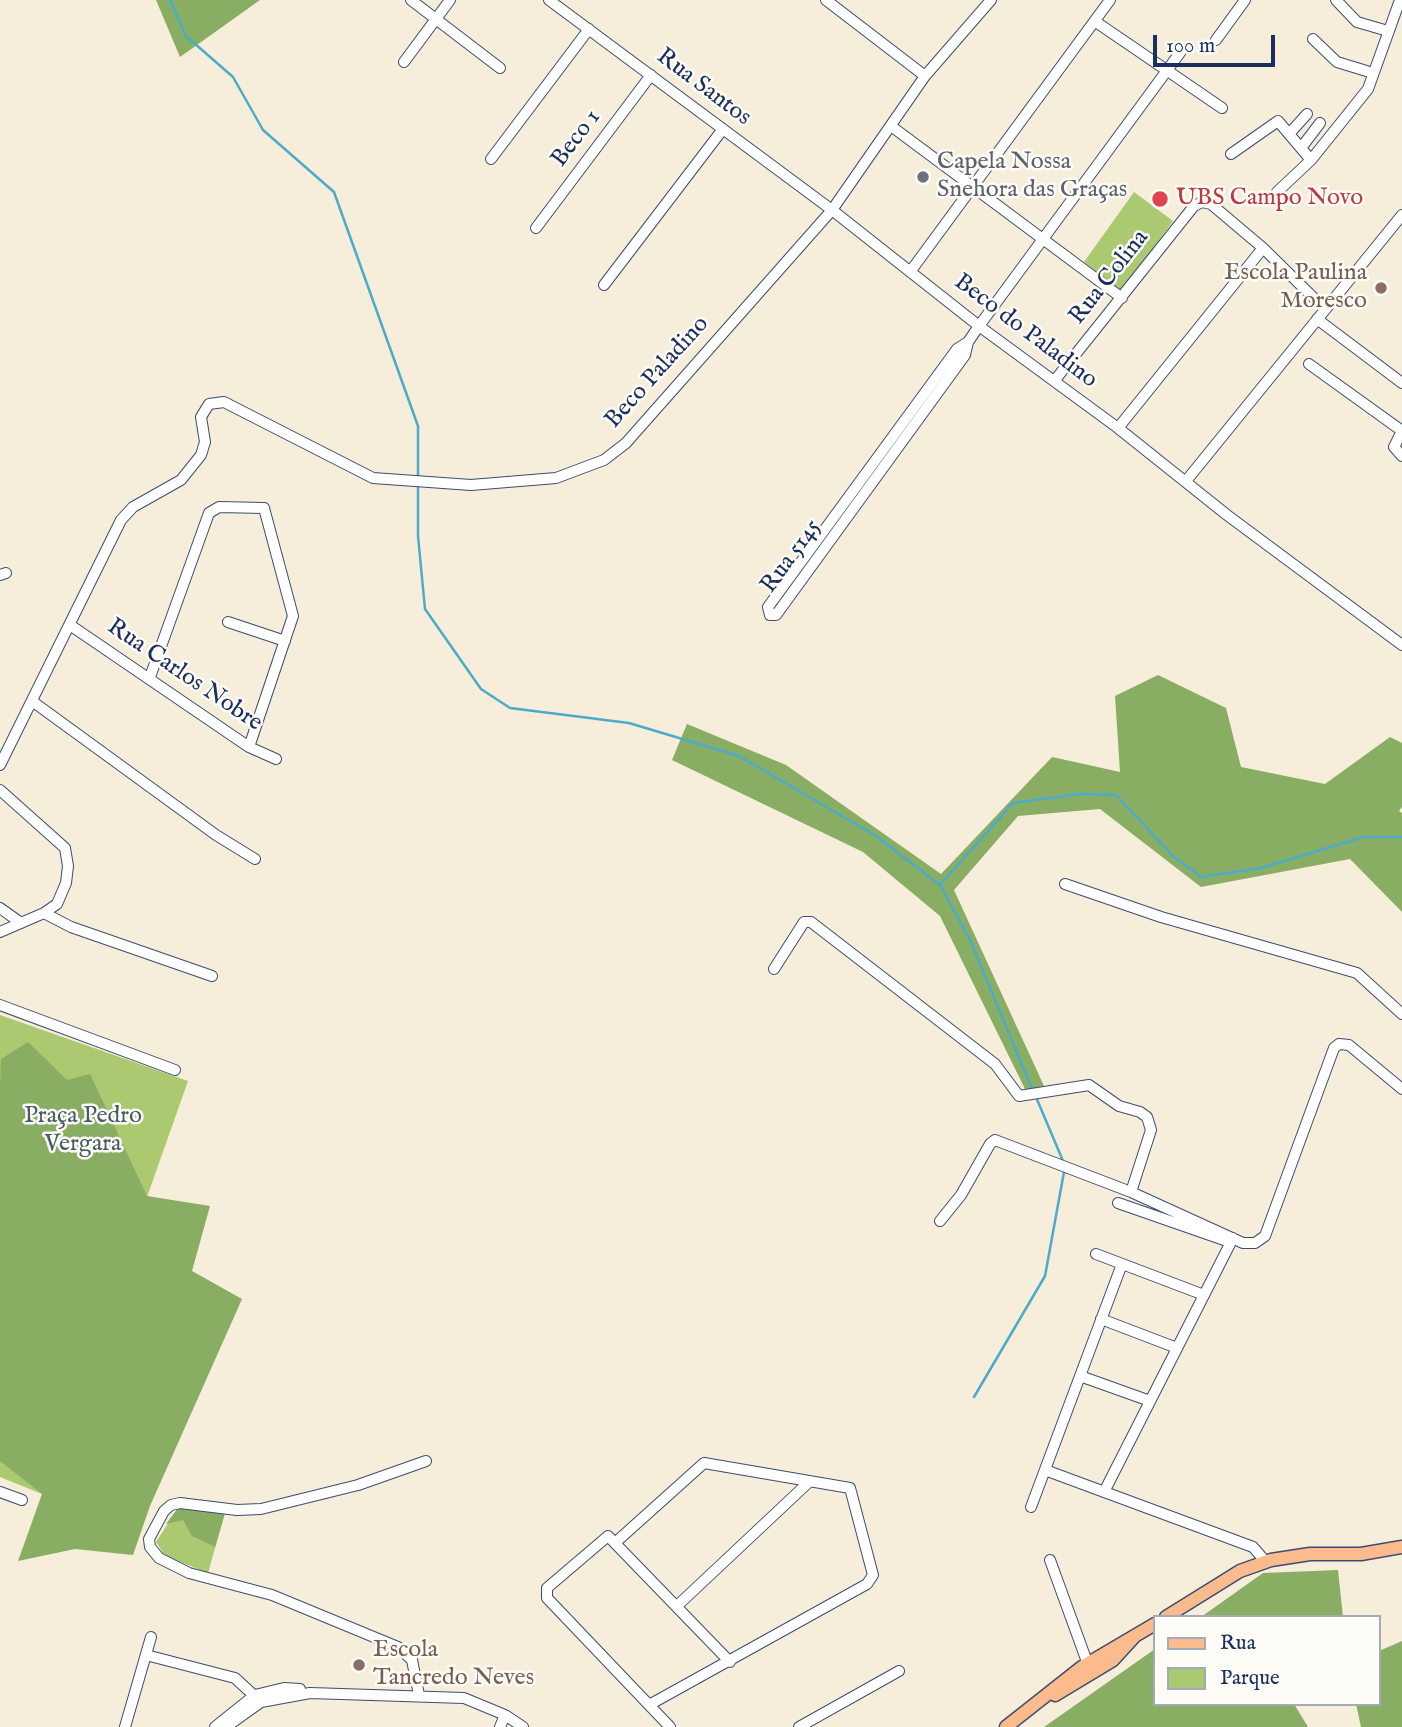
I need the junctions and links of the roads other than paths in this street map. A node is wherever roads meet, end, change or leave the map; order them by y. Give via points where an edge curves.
1 (411, 0) edge
2 (450, 0) edge
3 (549, 0) edge
4 (826, 0) edge
5 (991, 0) edge
6 (1110, 0) edge
7 (1245, 0) edge
8 (1336, 0) edge
9 (1400, 0) edge
10 (437, 19) junction
11 (1096, 22) junction
12 (589, 29) junction
13 (1388, 31) junction
14 (1313, 39) dead end
15 (1216, 40) dead end
16 (1182, 50) dead end
17 (404, 62) dead end
18 (500, 68) dead end
19 (1167, 72) junction
20 (1373, 73) junction
21 (651, 75) junction
22 (925, 76) junction
23 (1222, 108) dead end
24 (1307, 114) dead end
25 (1320, 123) dead end
26 (891, 126) junction
27 (723, 129) junction
28 (1289, 134) junction
29 (1301, 148) junction
30 (1231, 154) dead end
31 (491, 159) dead end
32 (1311, 160) junction
33 (973, 187) junction
34 (1277, 192) dead end
35 (832, 210) junction
36 (1402, 215) edge
37 (536, 228) dead end
38 (1043, 238) junction
39 (1263, 247) junction
40 (910, 272) junction
41 (604, 285) dead end
42 (1122, 298) junction
43 (1325, 309) junction
44 (1317, 319) junction
45 (979, 326) junction
46 (1309, 364) dead end
47 (1055, 380) junction
48 (1402, 383) edge
49 (1118, 428) junction
50 (1402, 456) edge
51 (1186, 481) junction
52 (852, 502) junction
53 (228, 622) dead end
54 (70, 625) junction
55 (285, 641) junction
56 (1402, 645) edge
57 (150, 677) junction
58 (32, 701) junction
59 (248, 747) junction
60 (276, 759) dead end
61 (0, 765) edge
62 (0, 790) edge
63 (256, 859) dead end
64 (1065, 884) dead end
65 (0, 908) edge
66 (44, 913) junction
67 (21, 923) junction
68 (0, 932) edge
69 (774, 969) dead end
70 (212, 976) dead end
71 (0, 1004) edge
72 (1402, 1014) edge
73 (175, 1070) dead end
74 (1402, 1089) edge
75 (1131, 1192) junction
76 (1118, 1203) dead end
77 (940, 1221) dead end
78 (1232, 1240) junction
79 (1096, 1254) dead end
80 (1122, 1264) junction
81 (1204, 1295) junction
82 (1101, 1319) junction
83 (1177, 1348) junction
84 (1080, 1376) junction
85 (1150, 1401) junction
86 (426, 1461) dead end
87 (1045, 1471) junction
88 (810, 1481) junction
89 (0, 1492) edge
90 (1104, 1492) junction
91 (22, 1500) dead end
92 (1031, 1507) dead end
93 (616, 1542) junction
94 (1402, 1546) edge
95 (1050, 1560) dead end
96 (1266, 1562) junction
97 (678, 1605) junction
98 (1169, 1615) edge
99 (1154, 1624) edge
100 (151, 1637) dead end
101 (146, 1655) junction
102 (730, 1662) junction
103 (1089, 1669) junction
104 (899, 1671) dead end
105 (419, 1695) junction
106 (258, 1698) junction
107 (649, 1705) junction
108 (505, 1715) junction
109 (125, 1727) edge
110 (215, 1727) edge
111 (226, 1727) edge
112 (500, 1727) edge
113 (523, 1727) edge
114 (670, 1727) edge
115 (799, 1727) edge
116 (1006, 1727) edge

1 - 10 street
2 - 10 street
3 - 12 street, Rua Santos
4 - 22 street
5 - 22 street
6 - 11 street
7 - 15 street
8 - 13 street via 1357,22
9 - 13 street
10 - 17 street
10 - 18 street
11 - 19 street
11 - 33 street
12 - 21 street, Rua Santos
12 - 31 street
13 - 20 street
14 - 20 street via 1337,62
16 - 19 street, Rua 5145
19 - 23 street
19 - 38 street, Rua 5145
20 - 32 street via 1368,89
21 - 27 street, Rua Santos
21 - 37 street, Beco 1
22 - 26 street
24 - 28 street
25 - 29 street
26 - 33 street
26 - 35 street
27 - 35 street, Rua Santos
27 - 41 street
28 - 29 street
28 - 30 street via 1274,122
29 - 32 street
32 - 34 street
33 - 38 street
33 - 40 street
35 - 40 street, Beco do Paladino
35 - 54 street, Beco Paladino via 626,443 604,460 556,478 471,485 373,478 219,402 209,404 201,417 205,442 195,465 181,480 133,507 121,520
36 - 43 street
38 - 42 street
38 - 45 street, Rua 5145
39 - 42 street, Rua Colina via 1211,204 1202,202 1194,205
39 - 43 street, Rua Colina
39 - 49 street
40 - 45 street, Beco do Paladino
42 - 47 street, Rua Colina
43 - 44 street
44 - 48 street
44 - 51 street
45 - 47 street, Beco do Paladino
45 - 52 street, Rua 5145 via 957,349
46 - 50 street via 1402,431 1394,447
47 - 49 street, Beco do Paladino
49 - 51 street, Beco do Paladino
51 - 56 street, Beco do Paladino
52 - 52 street, Rua 5145 via 768,607 770,615 776,615
53 - 55 street
54 - 57 street, Rua Carlos Nobre
54 - 58 street
55 - 57 street via 293,615 266,510 261,506 219,507 209,513
55 - 59 street
57 - 59 street, Rua Carlos Nobre
58 - 61 street
58 - 63 street
59 - 60 street, Rua Carlos Nobre
62 - 66 street via 65,848 66,883 57,904
64 - 72 street via 1161,917 1357,973
65 - 67 street
66 - 67 street
66 - 70 street
67 - 68 street
69 - 75 street via 804,922 811,922 995,1064 1019,1096 1089,1085 1119,1106 1140,1112 1151,1130
71 - 73 street
74 - 78 street via 1349,1045 1334,1048 1265,1236 1249,1244
75 - 77 street via 995,1140
75 - 78 street
76 - 78 street
78 - 81 street
79 - 80 street
80 - 81 street
80 - 82 street
81 - 83 street
82 - 83 street
82 - 84 street
83 - 85 street
84 - 85 street
84 - 87 street
85 - 90 street
86 - 105 street via 358,1485 261,1508 171,1505 149,1539 159,1558 189,1573 272,1595 397,1647 412,1660
87 - 90 street
87 - 92 street
88 - 93 street via 700,1464
88 - 97 street
88 - 102 street via 851,1490 872,1580
89 - 91 street
90 - 96 street via 1253,1547
93 - 97 street
93 - 107 street via 603,1537 545,1593
94 - 96 main road via 1385,1552 1310,1554
95 - 103 street
96 - 98 main road via 1240,1571
97 - 102 street
99 - 103 main road via 1125,1649
100 - 101 street
101 - 106 street via 235,1678
101 - 109 street
102 - 107 street
103 - 116 main road
104 - 115 street
105 - 106 street via 310,1693
105 - 108 street via 464,1698
106 - 110 street
106 - 111 street
107 - 114 street
108 - 112 street
108 - 113 street

